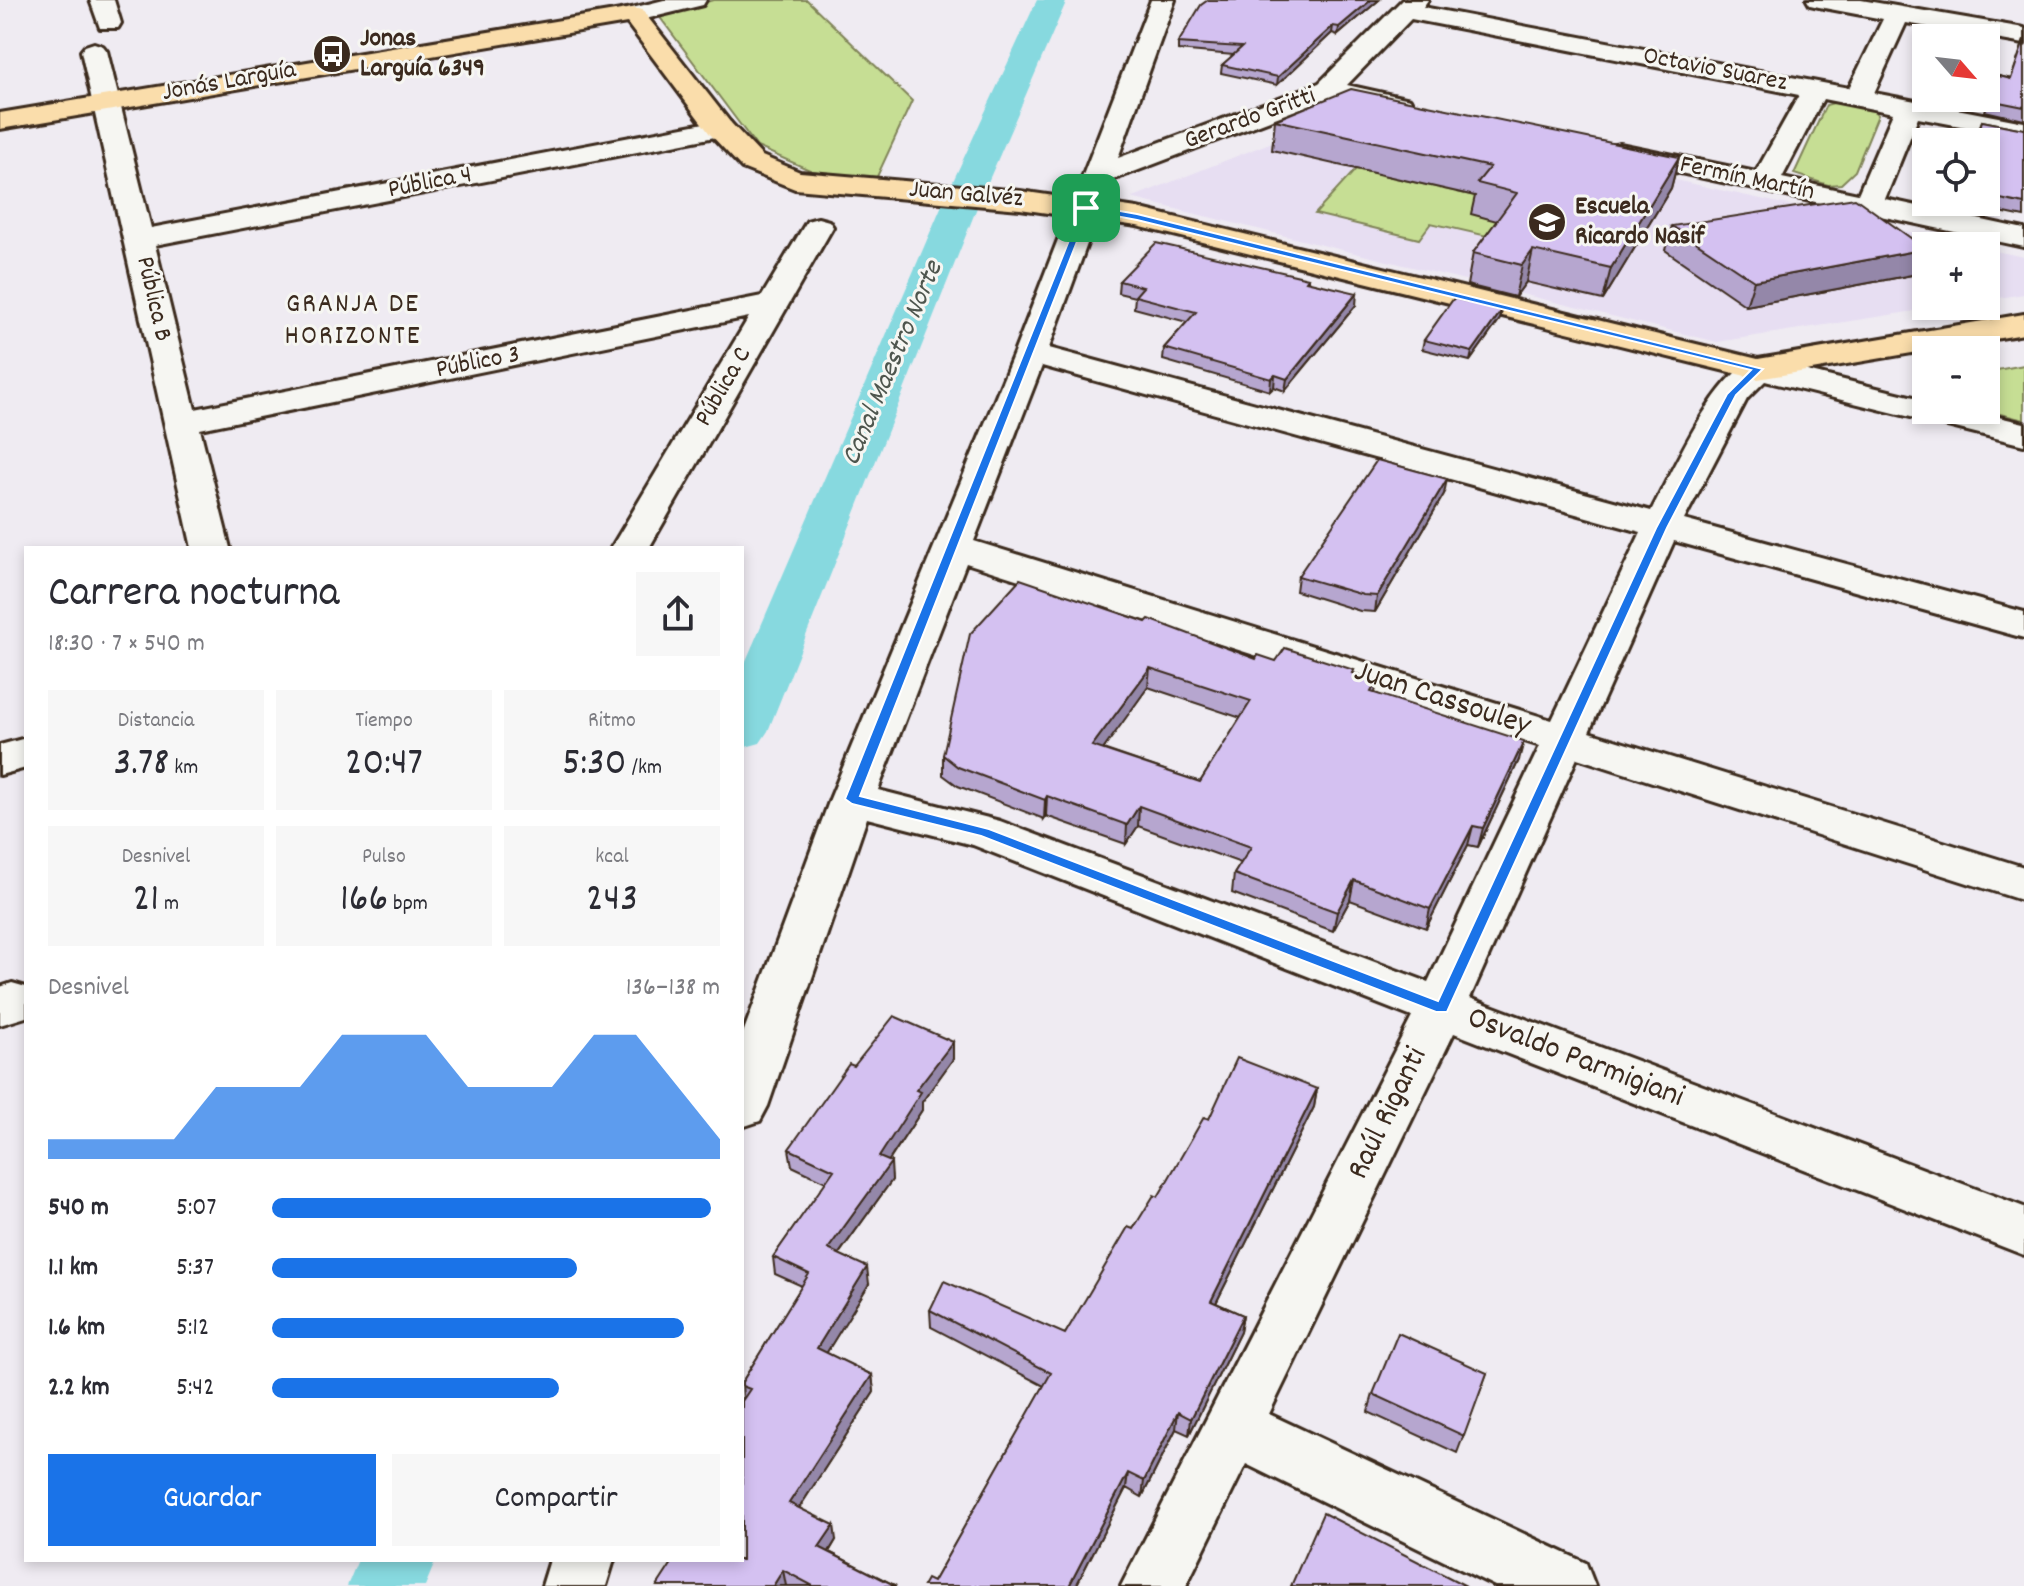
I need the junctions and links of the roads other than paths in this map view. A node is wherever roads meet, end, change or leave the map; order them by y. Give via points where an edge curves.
1 (694, 0) edge
2 (1163, 0) edge
3 (1819, 0) edge
4 (1411, 6) edge
5 (1898, 14) junction
6 (633, 15) junction
7 (2024, 36) edge
8 (94, 51) dead end
9 (1328, 89) junction
10 (1815, 90) junction
11 (1858, 98) junction
12 (108, 103) junction
13 (1909, 107) junction
14 (1422, 109) edge
15 (0, 121) edge
16 (720, 128) junction
17 (2024, 130) edge
18 (1594, 146) edge
19 (1765, 182) junction
20 (1092, 192) junction
21 (1868, 204) junction
22 (818, 227) dead end
23 (2024, 238) edge
24 (139, 239) junction
25 (773, 303) junction
26 (2024, 324) edge
27 (1031, 353) junction
28 (1758, 369) junction
29 (1912, 407) edge
30 (182, 422) junction
31 (1983, 424) edge
32 (2024, 434) edge
33 (1661, 528) junction
34 (211, 546) edge
35 (631, 546) edge
36 (952, 546) junction
37 (2024, 625) edge
38 (1564, 739) junction
39 (24, 754) edge
40 (0, 760) edge
41 (852, 799) junction
42 (2024, 884) edge
43 (1441, 1008) junction
44 (744, 1100) edge
45 (2024, 1231) edge
46 (1233, 1427) junction
47 (581, 1562) edge
48 (574, 1586) edge
49 (1153, 1586) edge
50 (1563, 1586) edge

1 - 6 street, Jonás Larguía
2 - 20 street
3 - 5 street
4 - 9 street, Gerardo Gritti
4 - 10 street, Octavio Suarez
5 - 7 street
5 - 11 street
6 - 12 main road, Jonás Larguía
6 - 16 main road, Juan Galvéz
8 - 12 street, Pública B
9 - 14 street
9 - 20 street, Gerardo Gritti
10 - 11 street, Octavio Suarez
10 - 19 street
11 - 13 street, Octavio Suarez
12 - 15 main road, Jonás Larguía
12 - 24 street, Pública B
13 - 17 street, Octavio Suarez
13 - 21 street
16 - 20 main road, Juan Galvéz via 752,162 795,180 1020,200
16 - 24 street, Pública 4
18 - 19 street, Fermín Martín
19 - 21 street, Fermín Martín
20 - 27 street
20 - 28 main road, Juan Galvéz via 1137,217
21 - 23 street, Fermín Martín
22 - 25 street, Pública C
24 - 30 street, Pública B
25 - 30 street, Público 3
25 - 35 street, Pública C
26 - 28 main road
27 - 33 street
27 - 36 street
28 - 29 street, Juan Galvéz
28 - 33 street, Raúl Riganti via 1732,394
30 - 34 street, Pública B
31 - 32 street, Juan Galvéz
33 - 37 street
33 - 38 street, Raúl Riganti
36 - 38 street, Juan Cassouley
36 - 41 street
38 - 42 street, Juan Cassouley
38 - 43 street, Raúl Riganti
39 - 40 street
41 - 43 street, Osvaldo Parmigiani via 984,832
41 - 44 street
43 - 45 street, Osvaldo Parmigiani
43 - 46 street, Raúl Riganti
46 - 49 street, Raúl Riganti
46 - 50 street
47 - 48 street

